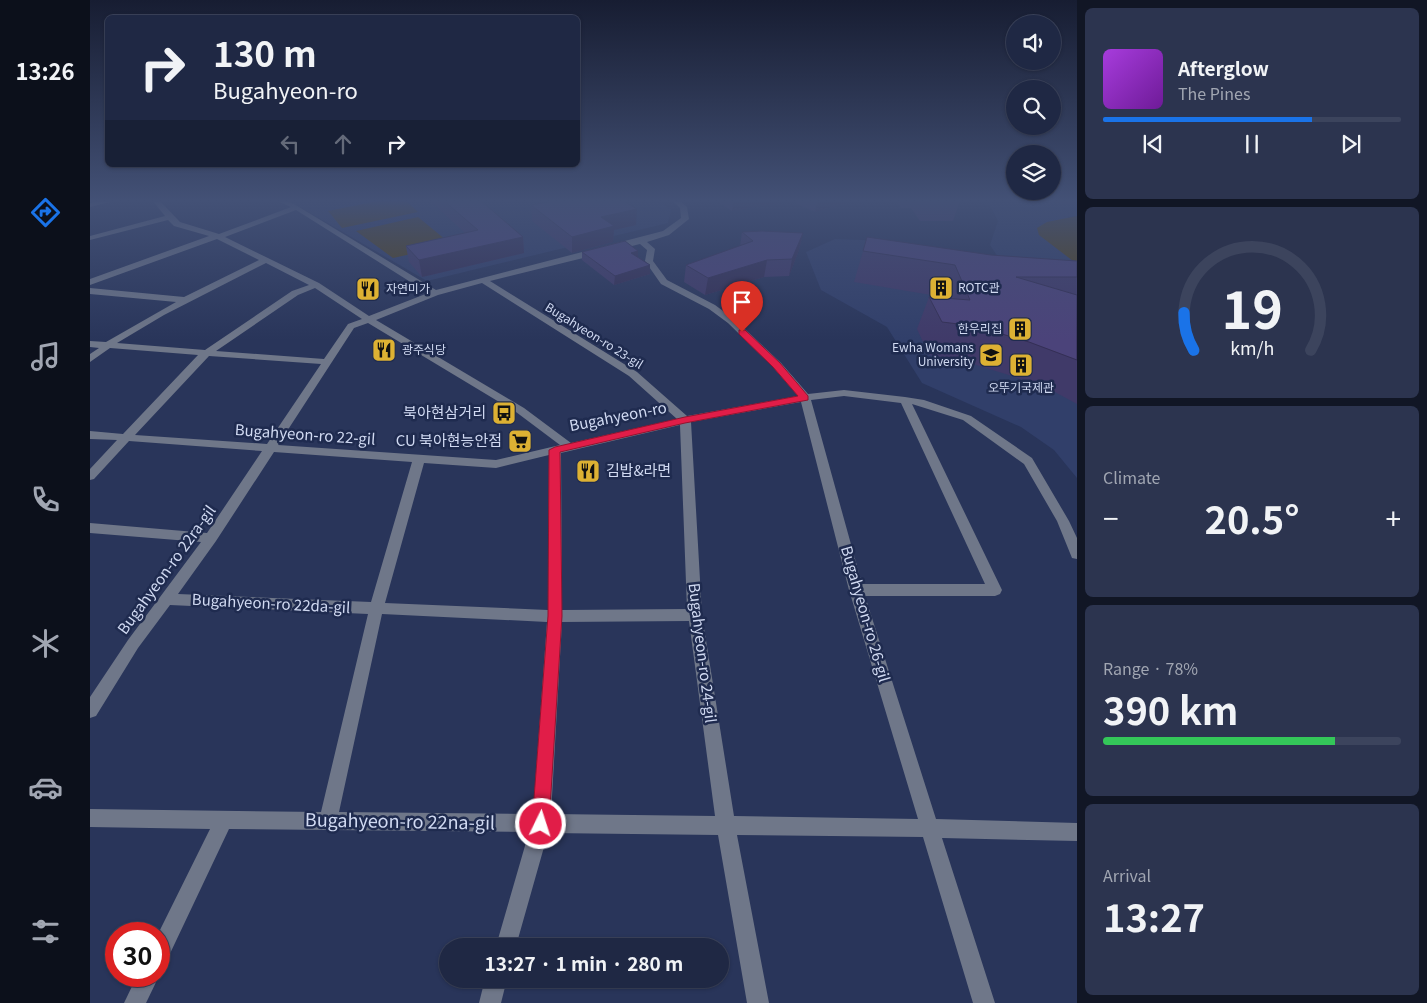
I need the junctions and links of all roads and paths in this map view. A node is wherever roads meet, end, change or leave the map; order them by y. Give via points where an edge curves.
1 (190, 247) edge
2 (239, 247) edge
3 (359, 247) edge
4 (617, 247) edge
5 (648, 247) edge
6 (267, 260) junction
7 (483, 280) junction
8 (90, 282) edge
9 (316, 285) junction
10 (90, 291) edge
11 (435, 293) junction
12 (186, 300) junction
13 (370, 320) junction
14 (90, 344) edge
15 (107, 345) junction
16 (205, 354) junction
17 (90, 359) edge
18 (327, 362) junction
19 (805, 398) junction
20 (906, 400) junction
21 (685, 420) junction
22 (90, 435) edge
23 (126, 438) junction
24 (272, 448) junction
25 (562, 448) junction
26 (419, 458) junction
27 (90, 476) edge
28 (90, 528) edge
29 (211, 538) junction
30 (1077, 554) edge
31 (856, 590) junction
32 (166, 599) junction
33 (376, 609) junction
34 (695, 615) junction
35 (555, 616) junction
36 (90, 711) edge
37 (90, 818) edge
38 (224, 820) junction
39 (328, 821) junction
40 (541, 824) junction
41 (726, 826) junction
42 (929, 828) junction
43 (1077, 832) edge
44 (170, 931) edge
45 (508, 938) edge
46 (143, 987) edge
47 (494, 988) edge
48 (135, 1003) edge
49 (490, 1003) edge
50 (758, 1003) edge
51 (984, 1003) edge

1 - 8 street
2 - 6 street, Bugahyeon-ro
3 - 11 street
4 - 7 street
5 - 19 street via 651,249 649,261 664,282 712,307 731,321 777,365
6 - 9 street, Bugahyeon-ro
6 - 12 street
7 - 11 street
7 - 21 street, Bugahyeon-ro 23-gil via 633,374
9 - 13 street, Bugahyeon-ro
9 - 16 street via 295,293
10 - 12 street
11 - 13 street
12 - 15 street
13 - 18 street via 351,326
13 - 25 street, Bugahyeon-ro via 520,410
14 - 15 street
15 - 16 street
15 - 17 street
16 - 18 street
16 - 23 street
18 - 24 street
19 - 20 street, Bugahyeon-ro via 844,393
19 - 21 street, Bugahyeon-ro
19 - 31 street, Bugahyeon-ro 26-gil
20 - 30 street, Bugahyeon-ro via 967,418 1028,461 1063,521
20 - 31 street via 995,590
21 - 25 street, Bugahyeon-ro
21 - 34 street, Bugahyeon-ro 24-gil
22 - 23 street, Bugahyeon-ro 22-gil
23 - 24 street, Bugahyeon-ro 22-gil
23 - 27 street
24 - 26 street, Bugahyeon-ro 22-gil
24 - 29 street, Bugahyeon-ro 22ra-gil
25 - 26 street, Bugahyeon-ro 22-gil via 496,464
25 - 35 street
26 - 33 street
28 - 29 street
29 - 32 street, Bugahyeon-ro 22ra-gil
31 - 42 street, Bugahyeon-ro 26-gil
32 - 33 street, Bugahyeon-ro 22da-gil
32 - 36 street, Bugahyeon-ro 22ra-gil
33 - 35 street, Bugahyeon-ro 22da-gil
33 - 39 street
34 - 35 street, Bugahyeon-ro 22da-gil
34 - 41 street, Bugahyeon-ro 24-gil
35 - 40 street
37 - 38 street, Bugahyeon-ro 22na-gil
38 - 39 street, Bugahyeon-ro 22na-gil
38 - 44 street
39 - 40 street, Bugahyeon-ro 22na-gil
40 - 41 street, Bugahyeon-ro 22na-gil
40 - 45 street
41 - 42 street
41 - 50 street, Bugahyeon-ro 24-gil
42 - 43 street
42 - 51 street, Bugahyeon-ro 26-gil
46 - 48 street
47 - 49 street

